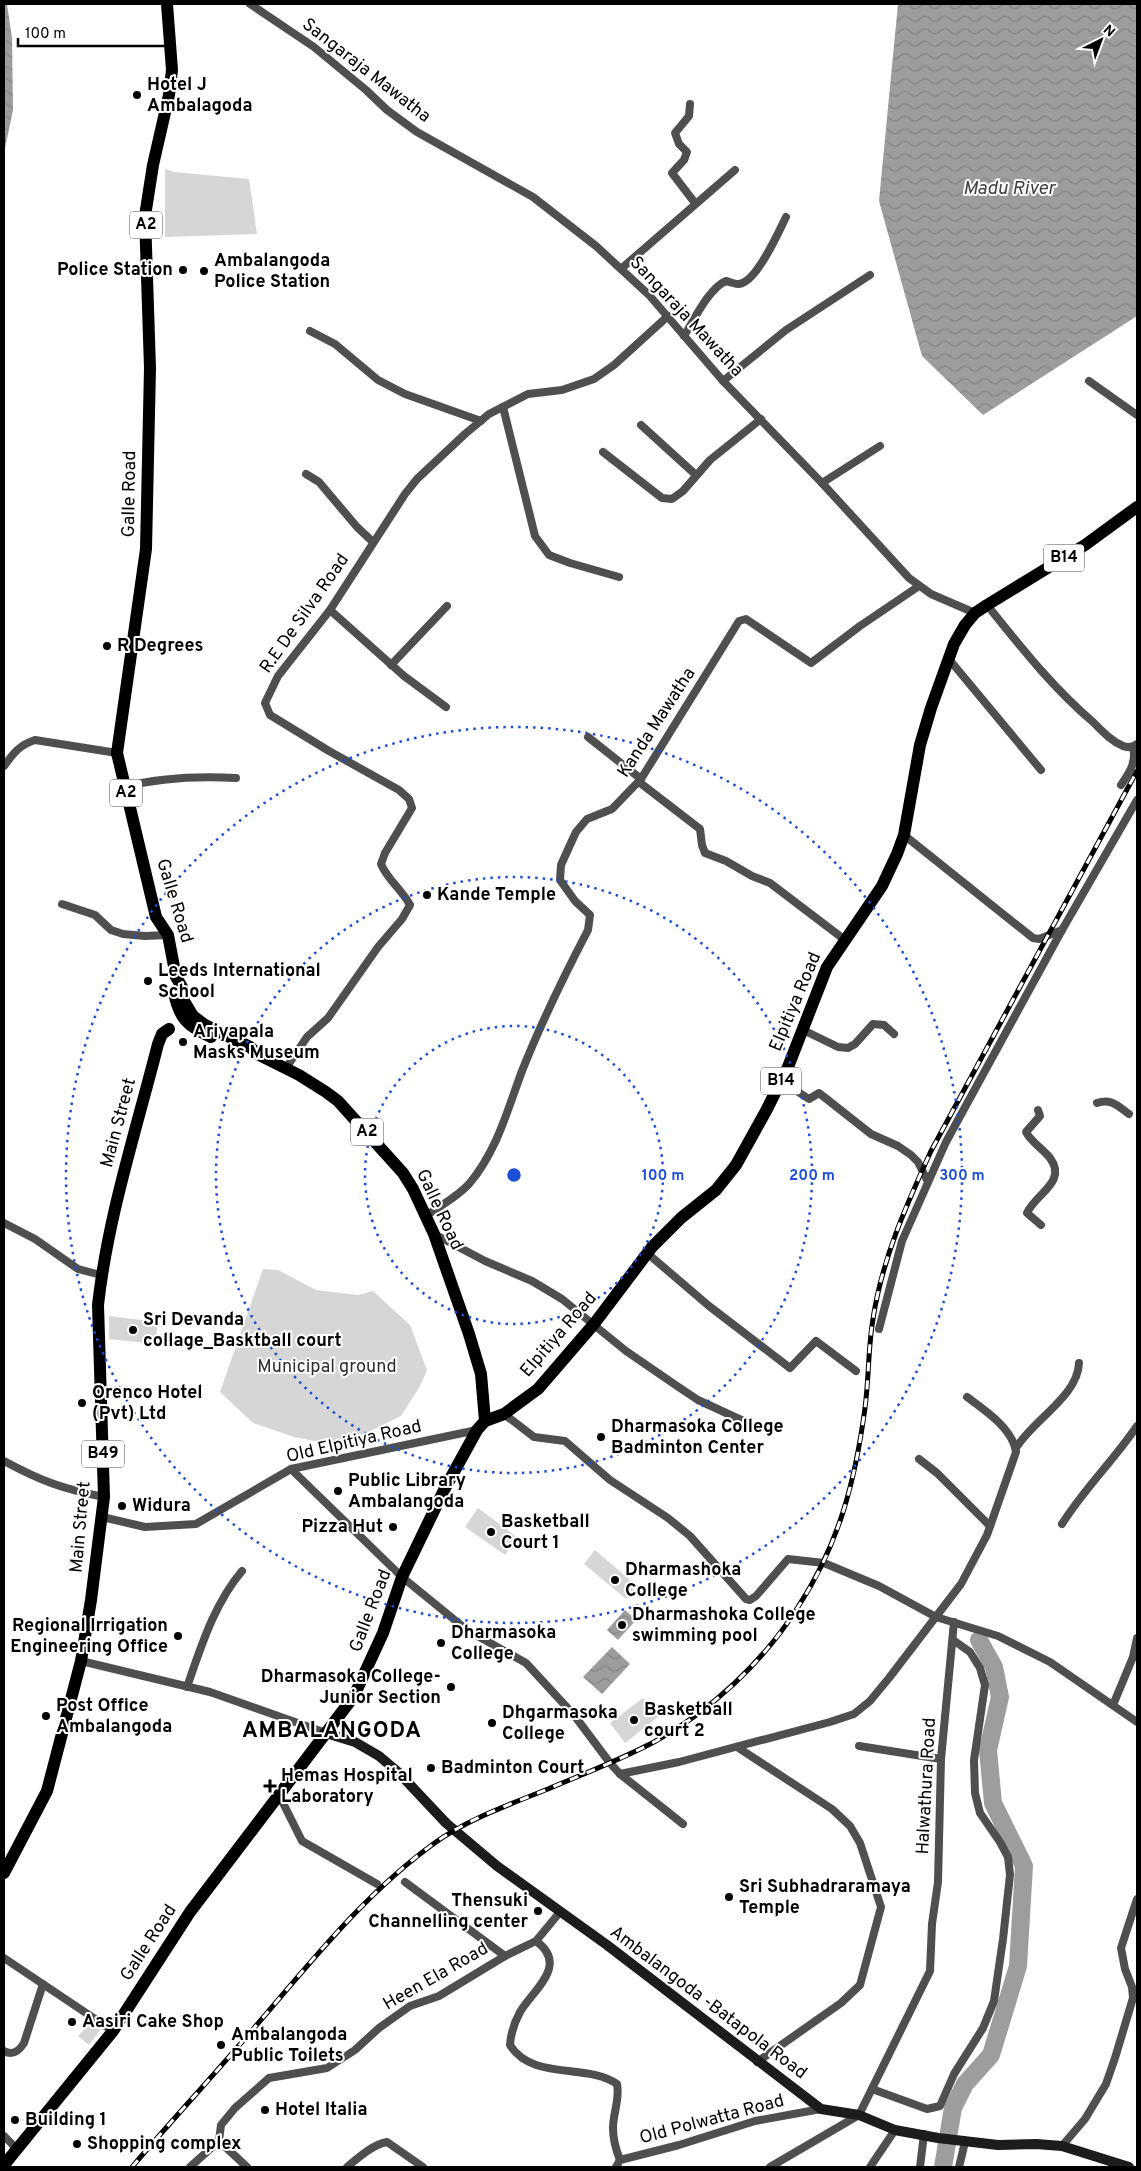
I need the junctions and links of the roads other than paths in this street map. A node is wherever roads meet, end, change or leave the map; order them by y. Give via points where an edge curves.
1 (167, 4) edge
2 (250, 4) edge
3 (690, 104) dead end
4 (735, 170) dead end
5 (695, 204) junction
6 (786, 217) dead end
7 (622, 268) junction
8 (870, 275) dead end
9 (668, 316) junction
10 (310, 331) dead end
11 (684, 336) junction
12 (1089, 380) dead end
13 (723, 381) junction
14 (503, 407) junction
15 (1137, 415) edge
16 (761, 419) junction
17 (481, 421) junction
18 (641, 426) dead end
19 (880, 446) dead end
20 (603, 452) dead end
21 (306, 474) dead end
22 (696, 475) junction
23 (822, 484) junction
24 (1137, 508) edge
25 (373, 542) junction
26 (619, 578) dead end
27 (919, 586) junction
28 (987, 605) junction
29 (447, 606) dead end
30 (330, 610) junction
31 (975, 613) junction
32 (948, 658) junction
33 (391, 665) junction
34 (446, 707) dead end
35 (588, 737) dead end
36 (1135, 745) edge
37 (117, 753) junction
38 (4, 766) edge
39 (1041, 770) dead end
40 (236, 778) dead end
41 (640, 781) junction
42 (1121, 786) dead end
43 (124, 787) junction
44 (1137, 800) edge
45 (904, 835) junction
46 (62, 904) dead end
47 (1062, 930) junction
48 (168, 935) junction
49 (845, 940) junction
50 (169, 1029) dead end
51 (803, 1030) junction
52 (894, 1034) dead end
53 (286, 1068) junction
54 (781, 1081) junction
55 (1097, 1103) dead end
56 (1038, 1110) dead end
57 (1129, 1114) dead end
58 (928, 1182) junction
59 (426, 1216) junction
60 (4, 1223) edge
61 (1041, 1225) dead end
62 (434, 1234) junction
63 (648, 1253) junction
64 (101, 1275) junction
65 (594, 1324) junction
66 (879, 1329) dead end
67 (1079, 1363) dead end
68 (856, 1371) dead end
69 (968, 1397) dead end
70 (504, 1414) junction
71 (750, 1424) dead end
72 (481, 1426) junction
73 (1137, 1426) edge
74 (1016, 1448) junction
75 (919, 1459) dead end
76 (4, 1462) edge
77 (291, 1469) junction
78 (104, 1497) junction
79 (102, 1517) junction
80 (1062, 1524) dead end
81 (990, 1526) junction
82 (242, 1571) dead end
83 (402, 1577) junction
84 (936, 1617) junction
85 (954, 1622) junction
86 (1137, 1638) edge
87 (953, 1640) junction
88 (81, 1661) junction
89 (187, 1687) junction
90 (1113, 1705) junction
91 (1137, 1722) edge
92 (326, 1733) junction
93 (859, 1746) dead end
94 (737, 1747) junction
95 (941, 1759) junction
96 (620, 1774) junction
97 (279, 1795) junction
98 (683, 1824) dead end
99 (4, 1873) edge
100 (406, 1882) dead end
101 (377, 1884) dead end
102 (1137, 1899) edge
103 (560, 1912) junction
104 (1137, 1928) edge
105 (1127, 1929) junction
106 (536, 1941) junction
107 (505, 1956) junction
108 (4, 1958) edge
109 (43, 1984) junction
110 (113, 2031) junction
111 (4, 2051) edge
112 (758, 2062) junction
113 (872, 2089) junction
114 (821, 2109) junction
115 (859, 2115) junction
116 (895, 2130) junction
117 (924, 2134) junction
118 (4, 2136) edge
119 (219, 2141) junction
120 (963, 2141) junction
121 (1062, 2146) junction
122 (18, 2150) junction
123 (618, 2164) edge
124 (4, 2165) edge
125 (190, 2167) edge
126 (247, 2167) edge
127 (347, 2167) edge
128 (423, 2167) edge
129 (770, 2167) edge
130 (870, 2167) edge
131 (920, 2167) edge
132 (959, 2167) edge
133 (1129, 2167) edge

1 - 37 main road, Galle Road / A2 via 172,70 145,216 150,368 146,540
2 - 7 street, Sangaraja Mawatha via 314,47 417,132 533,197
3 - 5 street via 689,116 675,133 687,152 672,173
4 - 5 street
5 - 7 street
6 - 11 street via 758,268 738,284 723,282 701,307
7 - 9 street, Sangaraja Mawatha
8 - 13 street via 786,330
9 - 11 street, Sangaraja Mawatha
9 - 14 street, R.E De Silva Road via 594,379 562,390 528,394
10 - 17 street via 336,344 378,380 405,394
11 - 13 street, Sangaraja Mawatha
12 - 15 street
13 - 16 street, Sangaraja Mawatha
14 - 17 street, R.E De Silva Road
14 - 26 street via 535,536 550,555
16 - 22 street
16 - 23 street, Sangaraja Mawatha
17 - 25 street, R.E De Silva Road via 417,479
18 - 22 street
19 - 23 street
20 - 22 street via 662,498 672,499
21 - 25 street via 325,487
23 - 27 street, Sangaraja Mawatha
24 - 28 main road, Elpitiya Road / B14
25 - 30 street, R.E De Silva Road
27 - 31 street, Sangaraja Mawatha
27 - 41 street, Kanda Mawatha via 811,663 746,618 739,621
28 - 31 main road, Elpitiya Road / B14
28 - 36 street via 1036,666 1072,703 1114,741 1125,747
29 - 33 street
30 - 33 street
30 - 53 street, R.E De Silva Road via 278,676 268,696 267,709 270,715 383,780 409,799 412,808 381,864 410,904 328,1018 307,1037
31 - 32 main road, Elpitiya Road / B14
32 - 39 street
32 - 45 main road, Elpitiya Road / B14 via 920,745
33 - 34 street
35 - 41 street
36 - 42 street via 1136,756
37 - 38 street via 35,740 24,743
37 - 43 main road, Galle Road / A2
40 - 43 street via 174,777
41 - 49 street via 700,828 705,853 770,883
41 - 59 street, Kanda Mawatha via 612,809 587,819 570,844 561,865 560,880 575,901 590,914 588,930 545,1018 490,1154 468,1184
43 - 48 main road, Galle Road / A2 via 156,917
44 - 47 street
45 - 47 street via 1033,938
45 - 49 main road, Elpitiya Road / B14 via 882,886
46 - 48 street via 94,914 110,930 123,934
47 - 58 street via 946,1142
48 - 53 main road, Galle Road / A2 via 176,977 193,1016
49 - 51 main road, Elpitiya Road / B14 via 827,967
50 - 64 main road, Main Street / B49 via 162,1034 158,1044 114,1205
51 - 52 street via 838,1047 848,1048 856,1044 873,1024 884,1025
51 - 54 main road, Elpitiya Road / B14
53 - 59 main road, Galle Road / A2 via 338,1101 403,1173
54 - 58 street via 809,1099 819,1093 872,1134 904,1149 918,1162
54 - 63 main road, Elpitiya Road / B14 via 736,1165 716,1190 681,1218
55 - 57 street via 1112,1101
56 - 61 street via 1040,1116 1026,1132 1051,1158 1056,1173 1053,1182 1027,1213
58 - 66 street via 902,1241
59 - 62 main road, Galle Road / A2
60 - 64 street via 35,1238 78,1269
62 - 65 street via 532,1281
62 - 72 main road, Galle Road / A2 via 481,1374
63 - 65 main road, Elpitiya Road / B14
63 - 68 street via 709,1306 790,1368 816,1341
64 - 78 main road, Main Street / B49 via 98,1305
65 - 70 main road, Elpitiya Road / B14 via 538,1389
65 - 71 street via 626,1351 698,1400
67 - 74 street via 1075,1382 1068,1393 1035,1423
69 - 74 street via 1010,1433
70 - 72 main road, Elpitiya Road / B14
70 - 84 street via 534,1437 565,1441 610,1480 668,1518 690,1536 746,1599 756,1596 788,1559 824,1563 879,1586
72 - 77 street, Old Elpitiya Road
72 - 83 main road, Galle Road via 444,1490
73 - 80 street via 1120,1453 1073,1506
74 - 81 street
75 - 81 street
76 - 78 street via 48,1484
77 - 79 street, Old Elpitiya Road via 196,1524 145,1527
77 - 83 street
78 - 79 main road, Main Street / B49
79 - 88 main road, Main Street / B49
81 - 84 street via 965,1577
82 - 89 street via 229,1585
83 - 92 main road, Galle Road via 373,1658 354,1696
83 - 96 street via 467,1630 526,1663 574,1714
84 - 85 street
84 - 94 street via 870,1701 854,1714
85 - 87 street, Halwathura Road
85 - 90 street via 998,1636 1050,1662
86 - 90 street via 1133,1657
87 - 95 street, Halwathura Road
87 - 113 street via 970,1652 985,1685 974,1760 975,1793 980,1814 1008,1857 1010,1875 994,2001 983,2028 954,2074 940,2106 927,2109
88 - 89 street
88 - 99 main road, Main Street / B49 via 47,1791
89 - 92 street
90 - 91 street
92 - 97 main road, Galle Road
92 - 103 main road, Ambalangoda -Batapola Road via 355,1742 379,1756 465,1839
93 - 95 street
94 - 96 street
94 - 112 street via 832,1809 850,1826 860,1843 881,1907 860,1985 841,2003
95 - 113 street, Halwathura Road via 938,1882 930,1971
96 - 98 street
97 - 101 street via 302,1841
97 - 110 main road, Galle Road via 190,1912
100 - 107 street
102 - 105 street
103 - 106 street, Heen Ela Road
103 - 112 main road, Ambalangoda -Batapola Road
104 - 105 street
105 - 121 street via 1121,1948 1133,1998 1126,2023 1106,2084 1085,2119
106 - 107 street, Heen Ela Road
106 - 123 street via 546,1948 550,1956 549,1970 520,2012 510,2045 526,2062 603,2077 617,2084 613,2127
107 - 119 street, Heen Ela Road via 439,1996 410,2006 327,2068 269,2078 221,2125
108 - 109 street
109 - 110 street
109 - 111 street via 24,2043 12,2053
110 - 122 main road, Galle Road
112 - 114 main road, Ambalangoda -Batapola Road
113 - 115 street, Halwathura Road
114 - 115 main road, Ambalangoda -Batapola Road
114 - 123 street, Old Polwatta Road via 755,2121
115 - 116 main road, Ambalangoda -Batapola Road
115 - 129 street
116 - 117 main road, Ambalangoda -Batapola Road
116 - 130 street
117 - 120 main road, Ambalangoda -Batapola Road
117 - 131 street
118 - 122 street
119 - 125 street, Heen Ela Road
119 - 126 street
120 - 121 main road, Ambalangoda -Batapola Road
120 - 132 street
121 - 133 main road, Ambalangoda -Batapola Road
122 - 124 main road, Galle Road
127 - 128 street via 369,2150 387,2142

